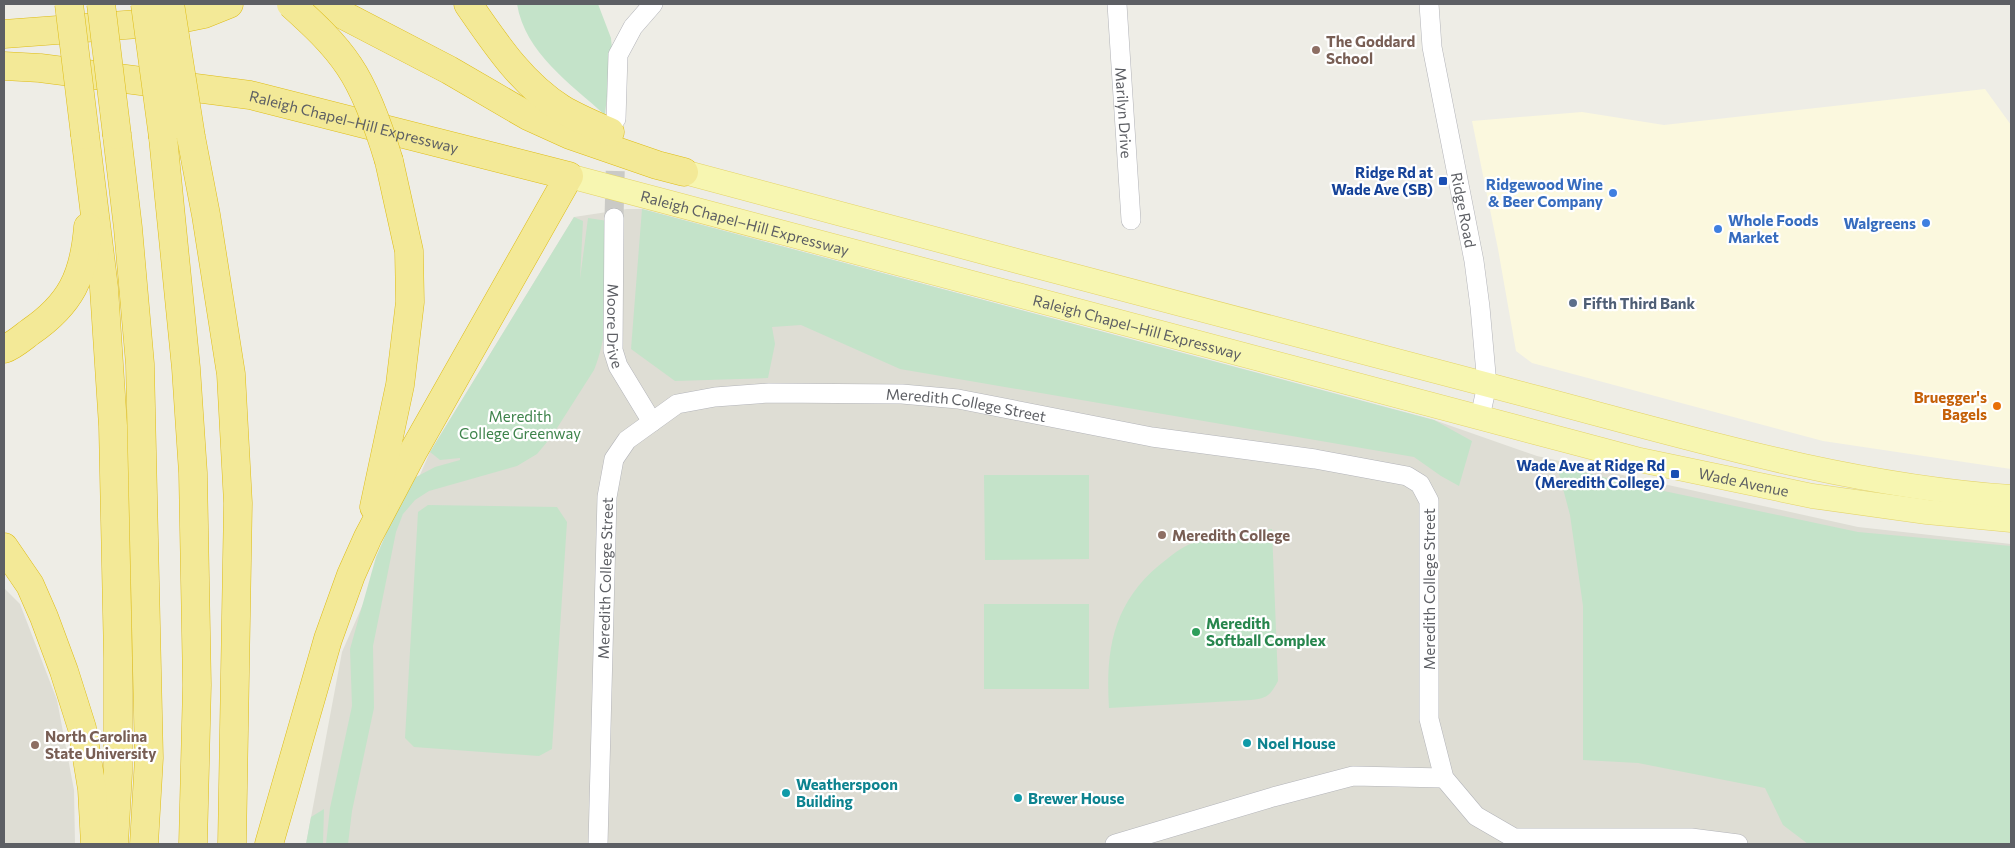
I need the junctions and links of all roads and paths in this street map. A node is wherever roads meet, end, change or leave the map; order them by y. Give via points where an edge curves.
1 (69, 4) edge
2 (101, 4) edge
3 (145, 4) edge
4 (170, 4) edge
5 (229, 4) edge
6 (291, 4) edge
7 (322, 4) edge
8 (468, 4) edge
9 (653, 4) edge
10 (1117, 4) edge
11 (1428, 4) edge
12 (4, 34) edge
13 (4, 66) edge
14 (40, 68) junction
15 (4, 71) edge
16 (616, 120) tunnel mouth
17 (89, 163) junction
18 (684, 172) junction
19 (569, 176) junction
20 (614, 218) tunnel mouth
21 (1131, 220) dead end
22 (4, 350) edge
23 (1487, 385) junction
24 (1480, 417) junction
25 (652, 422) junction
26 (2011, 497) edge
27 (2011, 520) edge
28 (368, 538) junction
29 (4, 547) edge
30 (1444, 778) junction
31 (95, 844) edge
32 (114, 844) edge
33 (144, 844) edge
34 (193, 844) edge
35 (232, 844) edge
36 (269, 844) edge
37 (598, 844) edge
38 (1115, 844) edge
39 (1738, 844) edge

1 - 17 highway, bridge
2 - 33 highway, bridge via 128,228 140,364 149,758
3 - 34 highway, bridge via 163,137 193,473 197,685
4 - 35 highway, bridge via 231,374 238,503
5 - 12 highway via 204,14 165,22
6 - 28 highway, bridge via 322,33 349,66 380,133 409,251 410,302 400,385
7 - 18 highway via 449,70 528,116 570,135
8 - 18 highway via 504,57 535,89 562,109
9 - 16 street via 633,27 618,55
10 - 21 street, Marilyn Drive
11 - 23 street, Ridge Road via 1436,73 1474,260
13 - 14 highway, Raleigh Chapel–Hill Expressway
14 - 15 highway
14 - 19 highway, Raleigh Chapel–Hill Expressway via 250,95
17 - 22 highway via 88,229 84,259 75,285 42,324
17 - 32 highway via 104,288 113,426 118,658
18 - 23 main road
19 - 24 main road, Raleigh Chapel–Hill Expressway
19 - 28 highway via 457,371
20 - 25 street, Moore Drive via 613,350 618,366
23 - 24 street, Ridge Road
23 - 26 main road, Wade Avenue via 1772,460 1854,477
24 - 27 main road, Wade Avenue via 1640,460 1812,496
25 - 30 street, Meredith College Street via 677,404 715,397 769,393 902,394 958,399 1152,437 1315,459 1407,476 1420,484 1429,500 1429,719
25 - 37 street, Meredith College Street via 627,440 614,459 606,497
28 - 36 highway via 328,639
29 - 31 highway via 30,585 79,718 92,790
30 - 38 street via 1353,776
30 - 39 street, Meredith College Street via 1476,816 1514,838 1697,838

